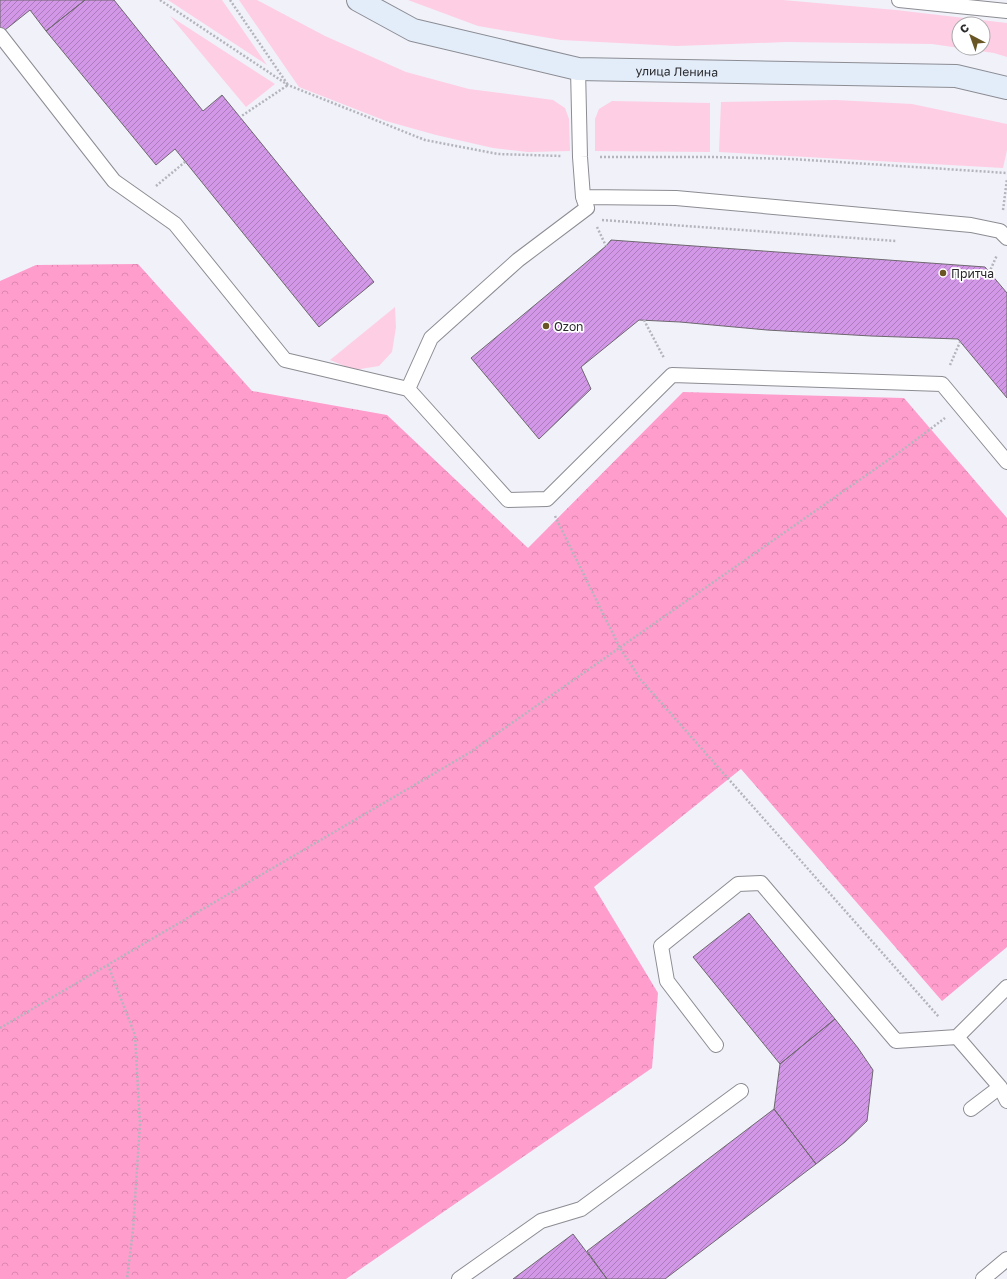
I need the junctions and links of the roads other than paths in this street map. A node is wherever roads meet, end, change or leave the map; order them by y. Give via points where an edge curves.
1 (358, 0) edge
2 (900, 0) edge
3 (1007, 11) edge
4 (0, 35) edge
5 (578, 69) junction
6 (1007, 88) edge
7 (583, 197) junction
8 (1007, 238) edge
9 (408, 389) junction
10 (1007, 462) edge
11 (1007, 987) edge
12 (957, 1037) junction
13 (716, 1045) dead end
14 (1000, 1087) junction
15 (741, 1091) dead end
16 (1007, 1101) edge
17 (971, 1109) dead end
18 (1007, 1259) edge
19 (459, 1279) edge
20 (983, 1279) edge

1 - 5 main road, улица Ленина via 413,30
2 - 3 lane
4 - 9 lane via 114,182 175,224 285,360
5 - 6 main road, улица Ленина via 956,76
5 - 7 lane
7 - 8 lane via 676,198 971,225 1000,231
7 - 9 lane via 587,208 518,260 431,338
9 - 10 lane via 508,500 546,499 672,375 942,384
11 - 12 lane
12 - 13 lane via 896,1041 762,883 738,884 661,946 667,981
12 - 14 lane
14 - 16 lane
14 - 17 lane
15 - 19 lane via 581,1209 541,1222
18 - 20 lane

